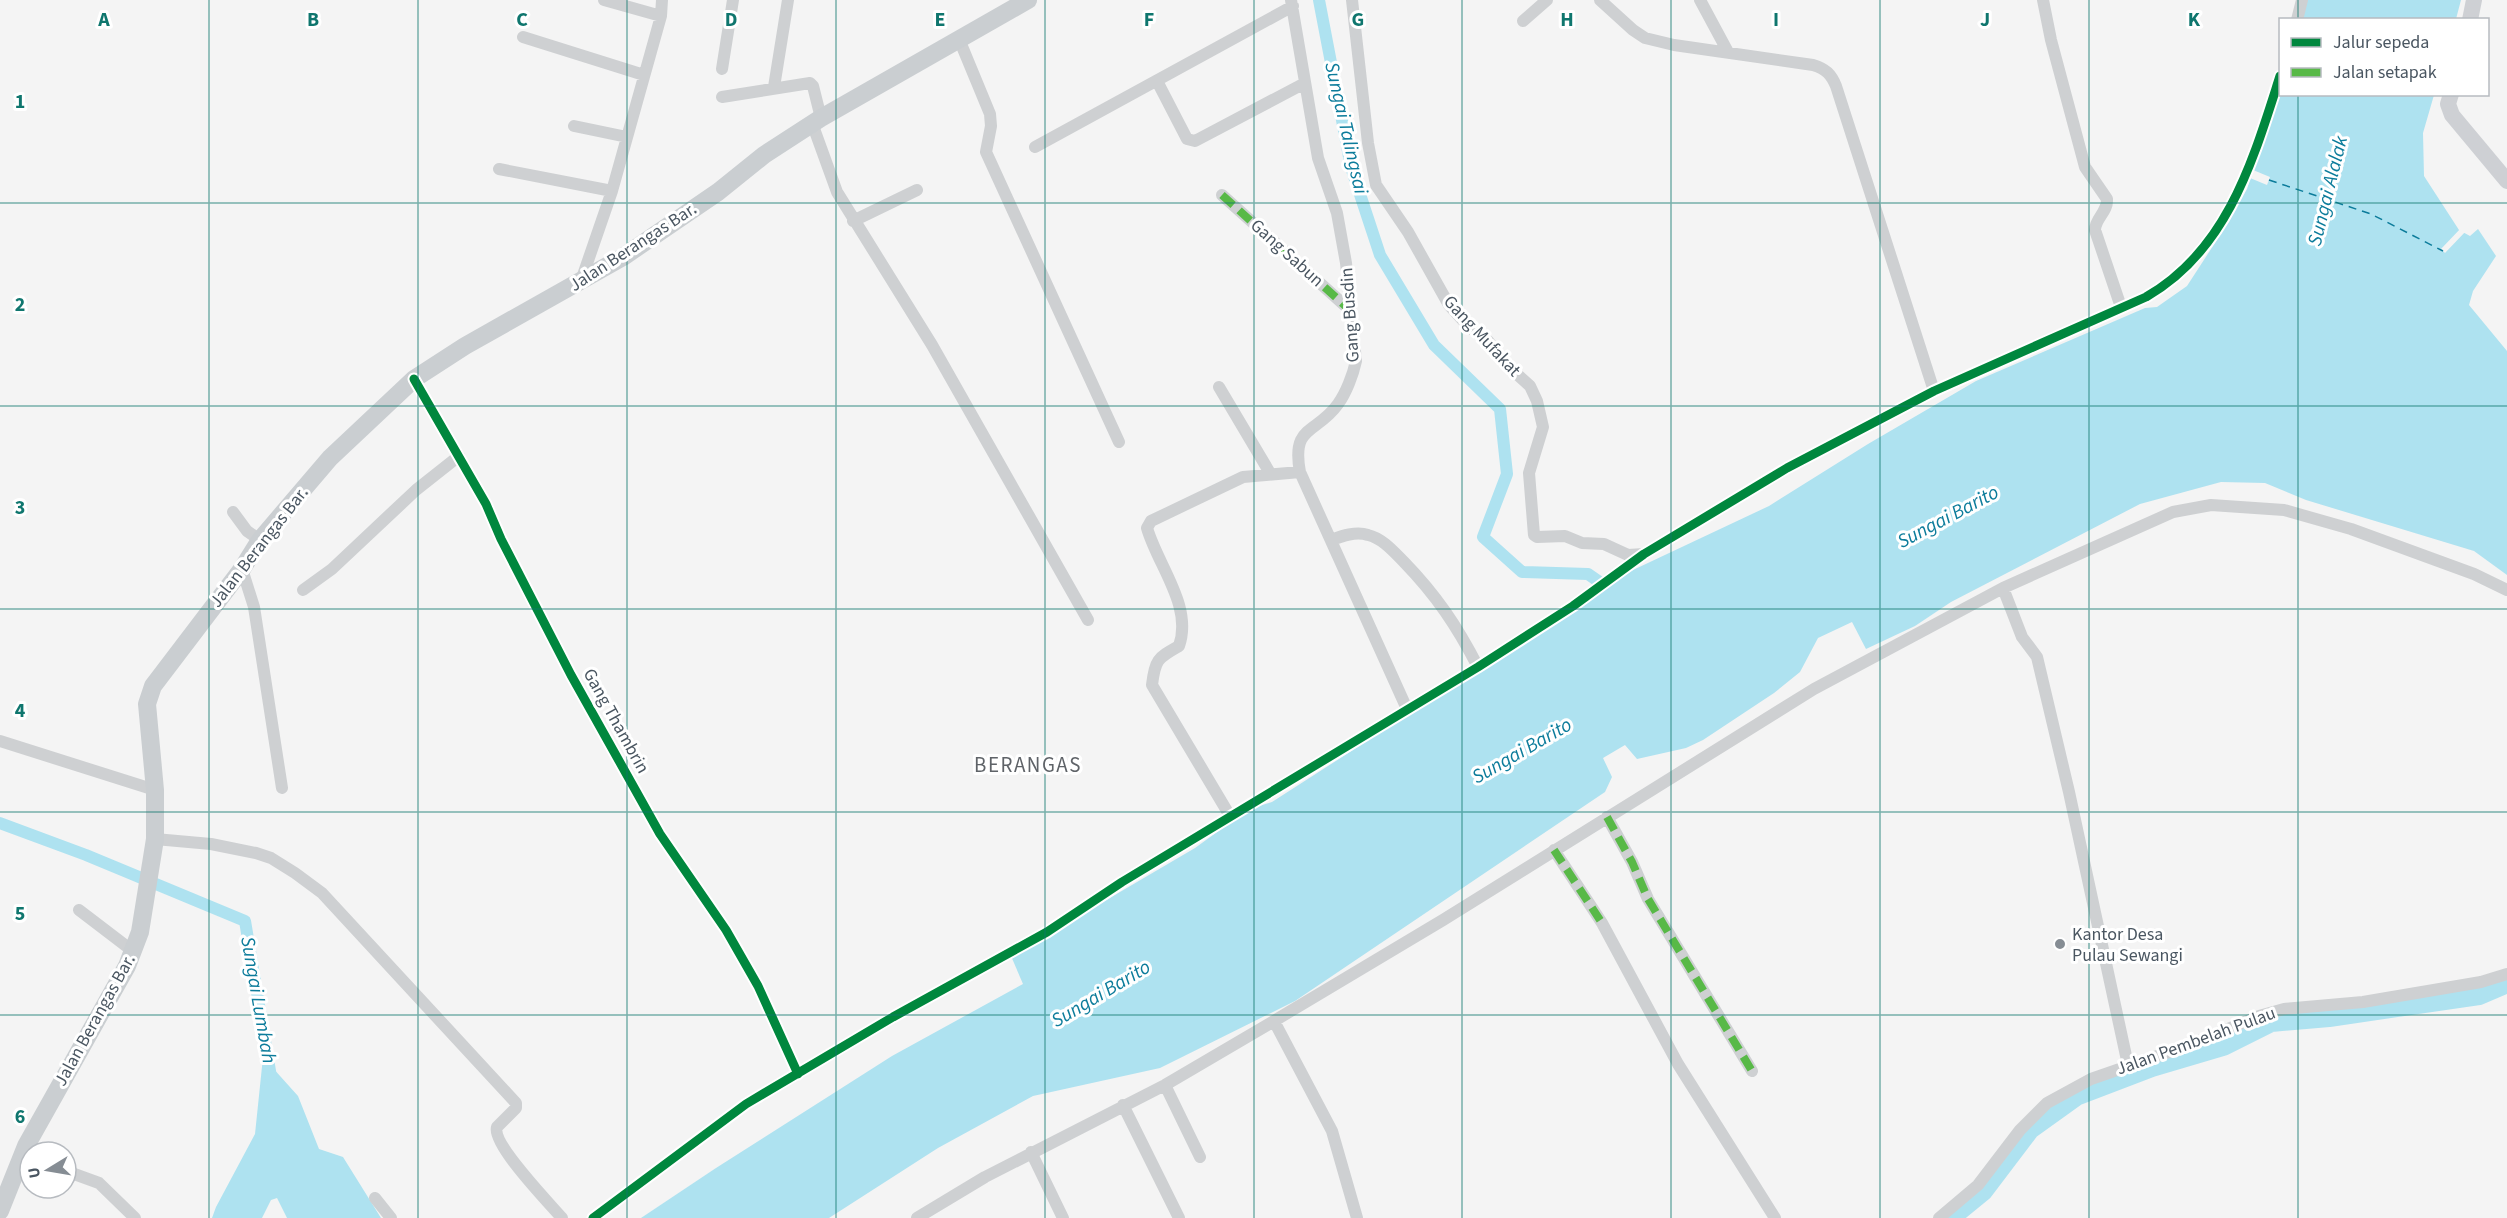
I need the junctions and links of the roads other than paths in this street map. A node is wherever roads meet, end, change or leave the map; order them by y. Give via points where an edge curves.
1 (604, 0) edge
2 (663, 0) edge
3 (733, 0) edge
4 (788, 0) edge
5 (1028, 0) edge
6 (1352, 0) edge
7 (1546, 0) edge
8 (1600, 0) edge
9 (1700, 0) edge
10 (2043, 0) edge
11 (2302, 0) edge
12 (2474, 0) edge
13 (1292, 3) edge
14 (661, 16) junction
15 (2298, 18) edge
16 (2470, 18) edge
17 (1523, 21) dead end
18 (523, 37) dead end
19 (959, 39) junction
20 (1728, 52) junction
21 (722, 69) dead end
22 (644, 75) junction
23 (2279, 79) edge
24 (1157, 81) junction
25 (1305, 83) junction
26 (774, 87) junction
27 (2450, 96) edge
28 (722, 97) dead end
29 (817, 121) junction
30 (574, 126) dead end
31 (627, 137) junction
32 (1035, 147) dead end
33 (499, 169) dead end
34 (2507, 180) edge
35 (917, 190) dead end
36 (612, 191) junction
37 (1222, 195) dead end
38 (854, 221) junction
39 (580, 283) junction
40 (2121, 307) junction
41 (1351, 311) junction
42 (414, 379) junction
43 (1219, 387) dead end
44 (1934, 391) junction
45 (1119, 442) dead end
46 (459, 456) junction
47 (1300, 472) junction
48 (1270, 473) junction
49 (233, 512) dead end
50 (260, 540) junction
51 (1331, 540) junction
52 (1642, 556) junction
53 (242, 569) junction
54 (2003, 588) junction
55 (303, 590) dead end
56 (2507, 590) edge
57 (1088, 620) dead end
58 (1478, 667) junction
59 (1407, 709) junction
60 (0, 741) edge
61 (282, 788) dead end
62 (155, 790) junction
63 (1230, 816) junction
64 (1607, 817) junction
65 (154, 842) junction
66 (1554, 850) junction
67 (79, 910) dead end
68 (134, 952) junction
69 (2507, 974) edge
70 (1274, 1021) junction
71 (2128, 1065) junction
72 (1752, 1071) dead end
73 (798, 1074) junction
74 (1165, 1085) junction
75 (1124, 1105) junction
76 (35, 1140) edge
77 (1031, 1152) junction
78 (1200, 1157) dead end
79 (18, 1174) edge
80 (78, 1175) edge
81 (375, 1198) dead end
82 (0, 1211) edge
83 (135, 1218) edge
84 (392, 1218) edge
85 (562, 1218) edge
86 (593, 1218) edge
87 (917, 1218) edge
88 (1063, 1218) edge
89 (1179, 1218) edge
90 (1358, 1218) edge
91 (1775, 1218) edge
92 (1939, 1218) edge

1 - 14 street
2 - 14 street
3 - 21 street
4 - 26 street
5 - 19 main road, Jalan Berangas Bar.
6 - 52 street, Gang Mufakat via 1376,185 1449,305 1530,386 1537,401 1543,427 1529,473 1534,535 1565,536
7 - 17 street
8 - 20 street via 1645,38
9 - 20 street
10 - 40 street via 2085,167 2107,199 2095,230
11 - 15 street
12 - 16 street
13 - 24 street
13 - 25 street, Gang Busdin
14 - 22 street
18 - 22 street
19 - 29 main road, Jalan Berangas Bar.
19 - 45 street via 990,114 988,157
20 - 44 street via 1813,65 1824,68 1833,78
22 - 31 street
23 - 40 street via 2248,171 2232,207 2213,235 2191,264 2169,284
24 - 25 street via 1187,139 1196,141
24 - 32 street
25 - 41 street, Gang Busdin via 1318,158 1337,213
26 - 28 street
26 - 29 street via 810,82
27 - 34 street via 2450,112
29 - 38 street via 837,192
29 - 39 main road, Jalan Berangas Bar.
30 - 31 street
31 - 36 street
33 - 36 street
35 - 38 street
36 - 39 street
37 - 41 street, Gang Sabun
38 - 57 street via 932,345
39 - 42 main road, Jalan Berangas Bar. via 465,346
40 - 44 street
41 - 47 street, Gang Busdin via 1354,371 1338,405 1299,442
42 - 46 street, Gang Thambrin
42 - 50 main road, Jalan Berangas Bar. via 330,458
43 - 48 street
44 - 52 street via 1787,468
46 - 55 street
46 - 73 street, Gang Thambrin via 571,675 660,834 758,986
47 - 48 street
47 - 51 street, Gang Busdin
48 - 63 street via 1242,477 1151,520 1147,528 1184,623 1179,646 1159,658 1152,685
49 - 50 street via 247,531
50 - 53 main road, Jalan Berangas Bar.
51 - 58 street via 1370,535 1392,550 1431,590 1458,628
51 - 59 street, Gang Busdin
52 - 58 street
53 - 61 street via 254,607
53 - 62 main road, Jalan Berangas Bar. via 153,686 147,704
54 - 56 street via 2173,512 2227,505 2284,510 2351,529
54 - 64 street via 1814,689
54 - 71 street via 2022,637 2037,657
58 - 59 street
59 - 63 street
60 - 62 street
62 - 65 main road, Jalan Berangas Bar.
63 - 73 street via 1047,932
64 - 66 street
64 - 72 street via 1648,899
65 - 68 main road, Jalan Berangas Bar.
65 - 85 street via 211,844 256,853 271,858 322,893 516,1103 495,1134
66 - 70 street
66 - 91 street via 1602,923 1678,1064
67 - 68 street
68 - 76 main road, Jalan Berangas Bar.
69 - 71 street, Jalan Pembelah Pulau via 2363,1002 2284,1009
70 - 74 street
70 - 90 street via 1332,1131
71 - 92 street, Jalan Pembelah Pulau via 2091,1079 2047,1103 2020,1130 1978,1185
73 - 86 street via 746,1104
74 - 75 street
74 - 78 street
75 - 77 street
75 - 89 street
77 - 87 street
77 - 88 street
79 - 82 main road, Jalan Berangas Bar.
80 - 83 street via 99,1183
81 - 84 street

